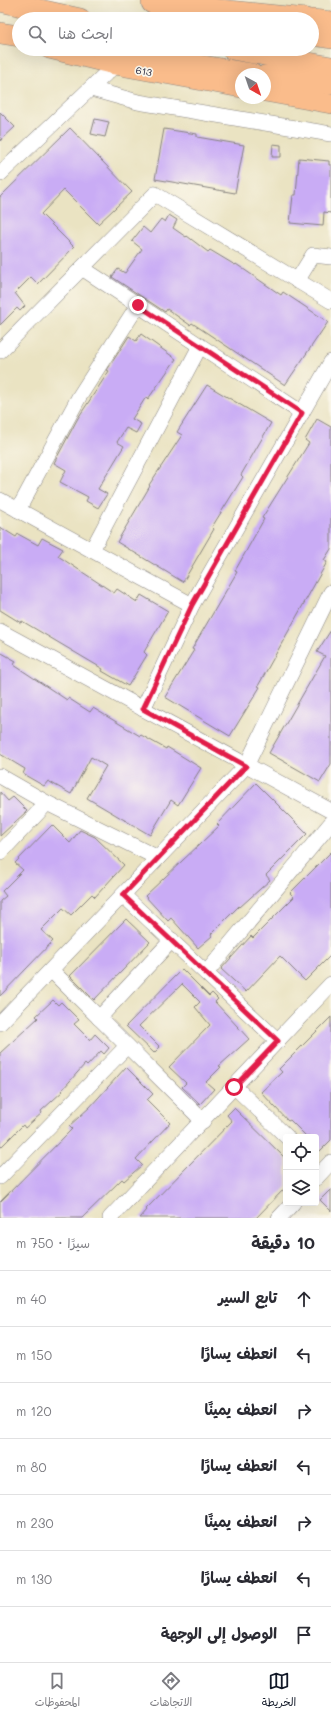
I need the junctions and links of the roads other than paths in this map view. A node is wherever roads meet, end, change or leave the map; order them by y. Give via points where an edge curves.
1 (0, 1) edge
2 (146, 2) edge
3 (49, 12) edge
4 (197, 12) edge
5 (240, 12) edge
6 (319, 21) edge
7 (331, 22) edge
8 (0, 32) edge
9 (12, 35) edge
10 (319, 36) edge
11 (0, 37) edge
12 (331, 38) edge
13 (12, 40) edge
14 (78, 56) edge
15 (143, 56) edge
16 (270, 56) edge
17 (115, 65) junction
18 (331, 67) edge
19 (235, 71) edge
20 (271, 77) edge
21 (331, 84) edge
22 (235, 87) edge
23 (91, 89) junction
24 (271, 93) edge
25 (331, 104) edge
26 (331, 134) edge
27 (0, 174) edge
28 (331, 257) edge
29 (82, 268) junction
30 (297, 281) junction
31 (331, 301) edge
32 (138, 305) junction
33 (200, 346) junction
34 (0, 351) edge
35 (331, 362) edge
36 (302, 413) junction
37 (0, 500) edge
38 (18, 510) junction
39 (92, 550) junction
40 (331, 592) edge
41 (192, 605) junction
42 (0, 631) edge
43 (143, 709) junction
44 (246, 766) junction
45 (0, 776) edge
46 (46, 803) junction
47 (331, 811) edge
48 (331, 823) edge
49 (0, 853) edge
50 (158, 858) junction
51 (123, 895) junction
52 (172, 940) junction
53 (51, 970) junction
54 (206, 973) junction
55 (331, 984) edge
56 (100, 1018) junction
57 (0, 1023) edge
58 (278, 1041) junction
59 (127, 1046) junction
60 (234, 1087) junction
61 (203, 1121) junction
62 (284, 1134) edge
63 (0, 1178) edge
64 (110, 1218) edge

1 - 3 highway
2 - 4 highway
2 - 5 highway
6 - 7 highway
8 - 9 highway
10 - 12 highway
11 - 13 main road
14 - 17 main road, 613
15 - 19 highway
16 - 18 highway
17 - 22 main road, 613
17 - 23 street
20 - 21 highway
23 - 26 street via 138,102
23 - 27 street
24 - 25 main road
28 - 30 street via 313,255
29 - 30 street via 155,194
29 - 32 street
29 - 34 street
30 - 31 street
32 - 33 street
32 - 38 street via 79,397
33 - 36 street
33 - 39 street
35 - 36 street
36 - 41 street
37 - 38 street
38 - 39 street
39 - 41 street
40 - 44 street
41 - 43 street
42 - 43 street
43 - 44 street
44 - 47 street
44 - 50 street
45 - 46 street
46 - 49 street
46 - 50 street
48 - 54 street
50 - 51 street
51 - 52 street
51 - 53 street
52 - 54 street
52 - 56 street
53 - 56 street
53 - 57 street
54 - 58 street
55 - 58 street
56 - 59 street
58 - 60 street
59 - 61 street
59 - 63 street
60 - 61 street
60 - 62 street
61 - 64 street

